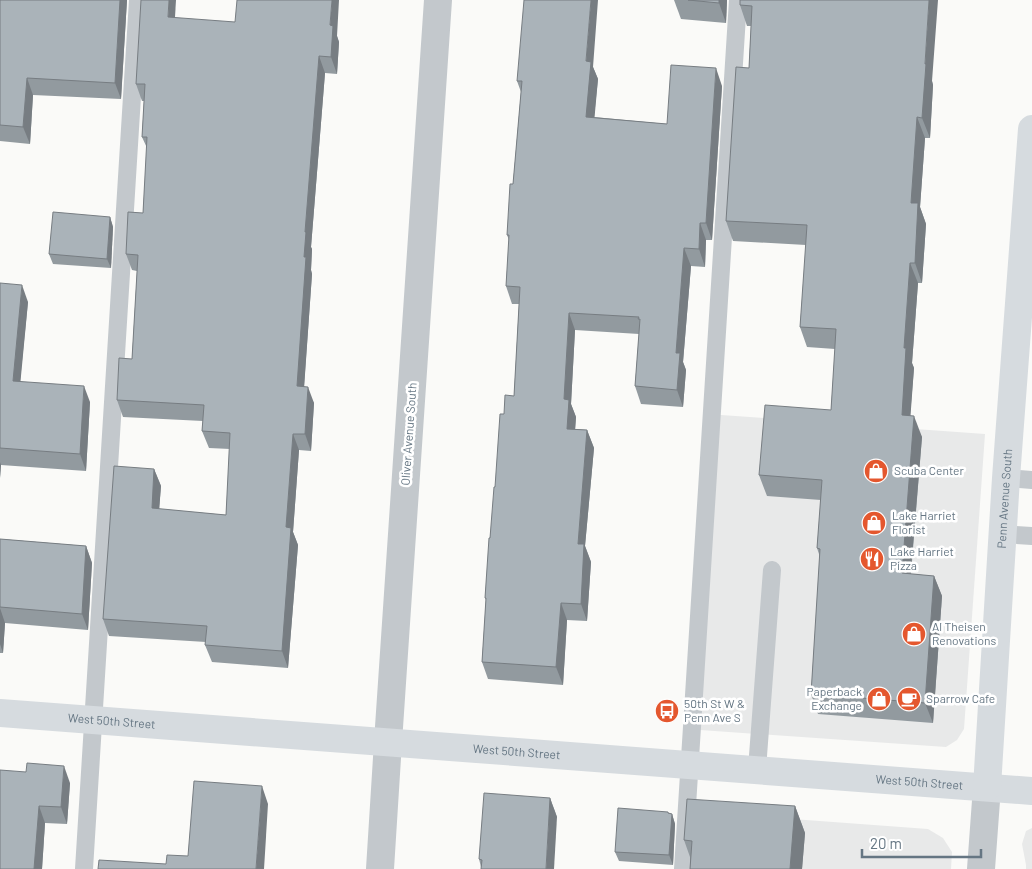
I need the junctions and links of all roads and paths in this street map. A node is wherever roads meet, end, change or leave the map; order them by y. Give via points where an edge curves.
1 (138, 0) edge
2 (438, 0) edge
3 (738, 0) edge
4 (1032, 129) edge
5 (1019, 479) edge
6 (1003, 534) junction
7 (1032, 536) edge
8 (772, 570) dead end
9 (0, 713) edge
10 (92, 720) junction
11 (388, 742) junction
12 (689, 765) junction
13 (757, 769) junction
14 (987, 787) junction
15 (1032, 790) edge
16 (84, 869) edge
17 (380, 869) edge
18 (683, 869) edge
19 (981, 869) edge

1 - 10 lane
2 - 11 street, Oliver Avenue South
3 - 12 lane
4 - 5 main road, Penn Avenue South
5 - 6 main road, Penn Avenue South
6 - 7 lane
6 - 14 main road, Penn Avenue South
8 - 13 lane
9 - 10 main road, West 50th Street
10 - 11 main road, West 50th Street
10 - 16 lane
11 - 12 main road, West 50th Street
11 - 17 street, Oliver Avenue South
12 - 13 main road, West 50th Street
12 - 18 lane
13 - 14 main road, West 50th Street
14 - 15 main road, West 50th Street
14 - 19 street, Penn Avenue South

